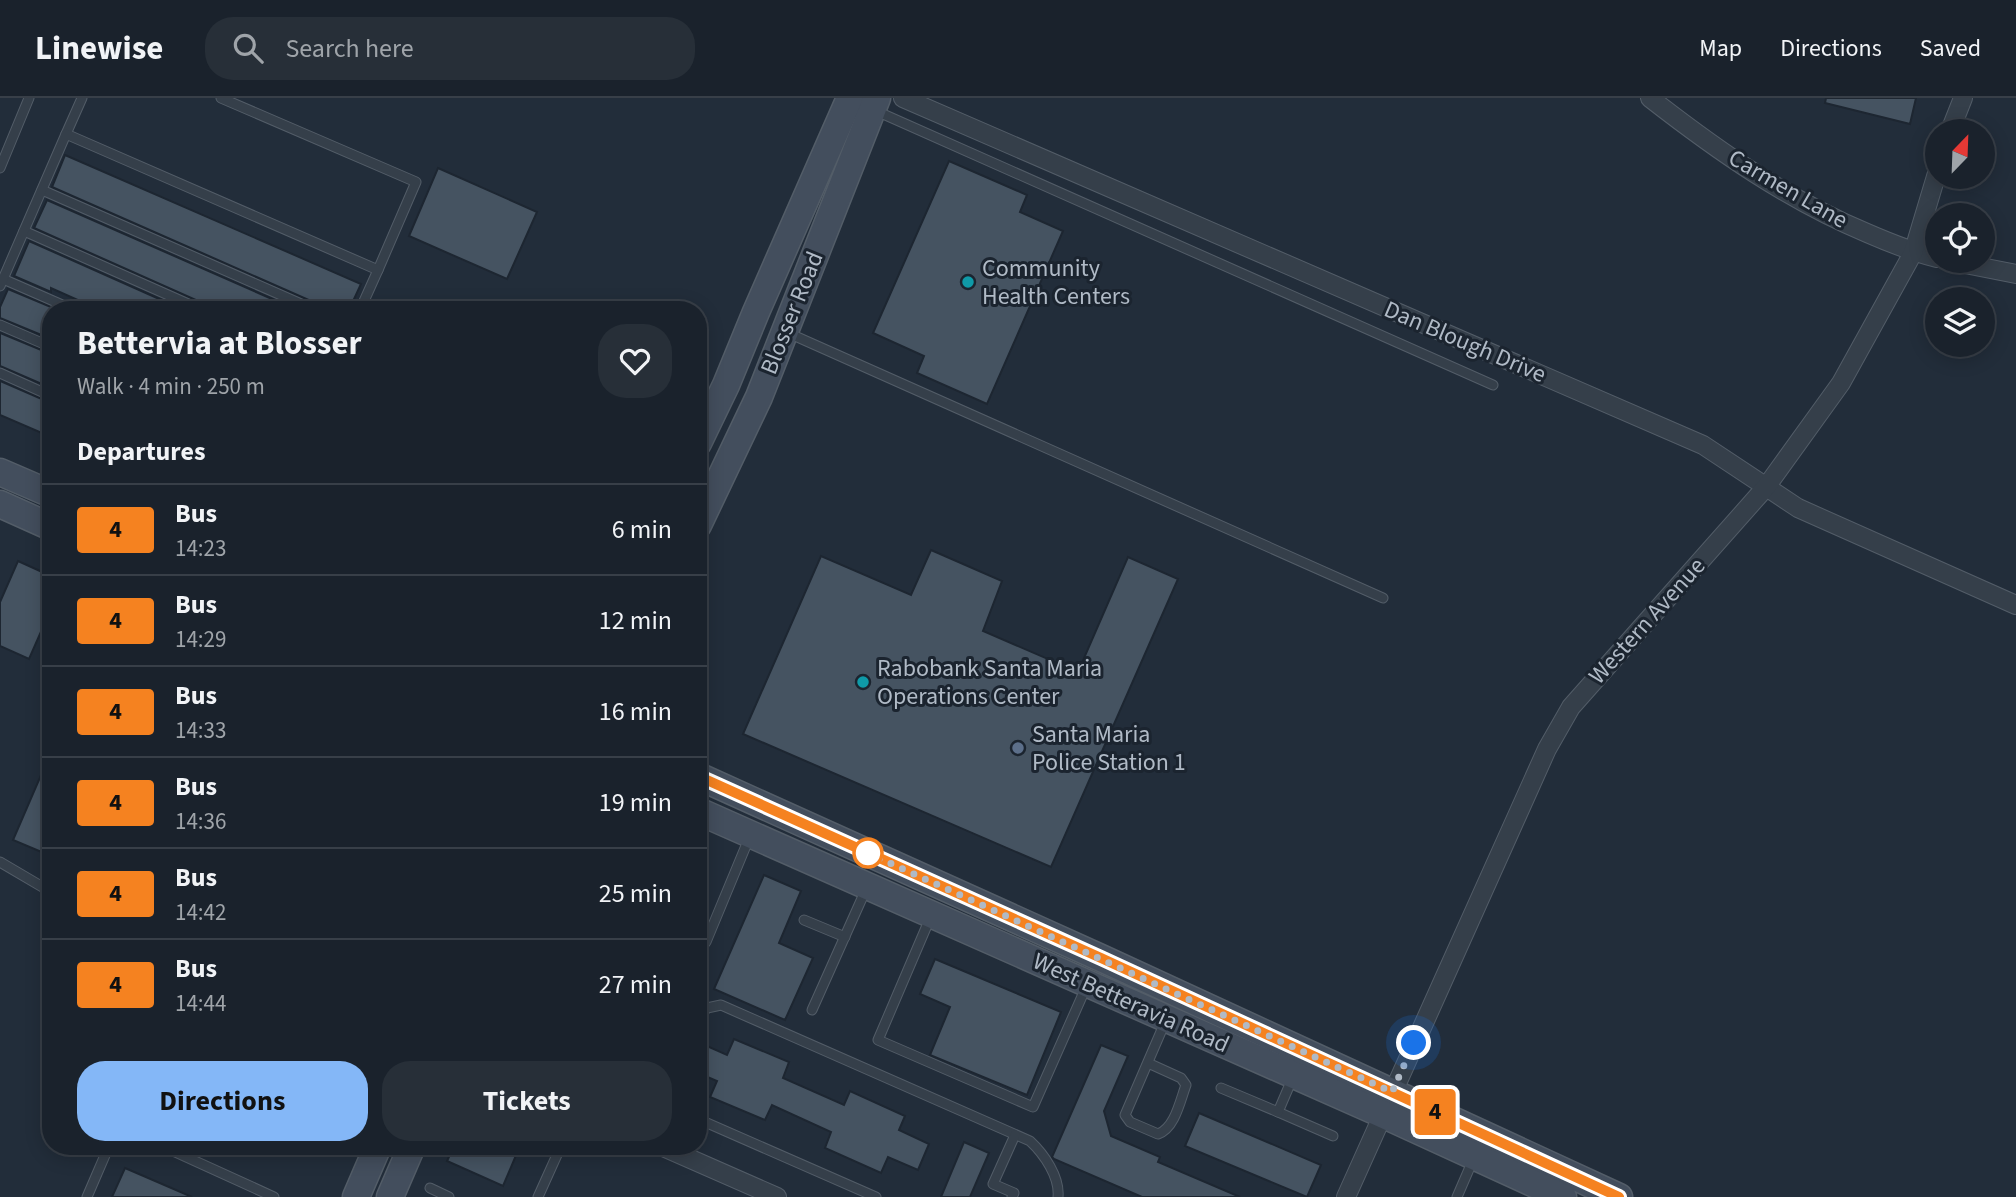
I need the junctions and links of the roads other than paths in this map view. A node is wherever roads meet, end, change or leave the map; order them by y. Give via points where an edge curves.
1 (82, 98) edge
2 (221, 98) edge
3 (903, 98) edge
4 (1650, 98) edge
5 (1963, 98) edge
6 (26, 99) edge
7 (866, 102) edge
8 (1955, 119) edge
9 (66, 134) junction
10 (0, 168) edge
11 (1932, 189) edge
12 (42, 190) junction
13 (24, 231) junction
14 (1913, 253) junction
15 (1925, 256) edge
16 (378, 270) junction
17 (1995, 270) edge
18 (2016, 274) edge
19 (1, 282) edge
20 (51, 301) edge
21 (182, 301) edge
22 (295, 301) edge
23 (364, 301) edge
24 (0, 325) edge
25 (785, 332) junction
26 (42, 343) edge
27 (0, 373) edge
28 (1493, 385) dead end
29 (42, 392) edge
30 (707, 424) edge
31 (0, 472) edge
32 (1766, 487) junction
33 (42, 490) edge
34 (0, 504) edge
35 (707, 506) edge
36 (42, 523) edge
37 (1383, 598) dead end
38 (2016, 605) edge
39 (707, 780) edge
40 (707, 815) edge
41 (751, 834) junction
42 (0, 862) edge
43 (867, 886) junction
44 (42, 887) edge
45 (931, 914) junction
46 (804, 920) dead end
47 (845, 937) junction
48 (707, 940) edge
49 (1087, 984) junction
50 (707, 1008) edge
51 (812, 1010) dead end
52 (1167, 1019) junction
53 (1148, 1063) junction
54 (1294, 1075) junction
55 (1221, 1088) dead end
56 (1387, 1103) junction
57 (1278, 1112) junction
58 (707, 1123) edge
59 (1015, 1135) junction
60 (1334, 1136) dead end
61 (105, 1155) edge
62 (182, 1155) edge
63 (374, 1155) edge
64 (408, 1155) edge
65 (557, 1155) edge
66 (681, 1155) edge
67 (1475, 1157) junction
68 (430, 1188) dead end
69 (87, 1197) edge
70 (274, 1197) edge
71 (356, 1197) edge
72 (390, 1197) edge
73 (449, 1197) edge
74 (538, 1197) edge
75 (777, 1197) edge
76 (876, 1197) edge
77 (1012, 1197) edge
78 (1058, 1197) edge
79 (1346, 1197) edge
80 (1457, 1197) edge
81 (1563, 1197) edge
82 (1619, 1197) edge

1 - 9 lane
2 - 16 lane via 416,182
3 - 32 street, Dan Blough Drive via 1703,445
4 - 14 street, Carmen Lane via 1756,176 1829,217
5 - 8 street
6 - 10 lane
7 - 25 main road, Blosser Road
7 - 28 lane
7 - 30 main road, Blosser Road via 756,312
9 - 12 lane
9 - 16 lane
11 - 14 street, Western Avenue
12 - 13 lane
12 - 22 lane
13 - 19 lane
13 - 21 lane
14 - 15 street, Carmen Lane
14 - 32 street, Western Avenue via 1841,383
16 - 23 lane
17 - 18 street
19 - 20 lane
24 - 26 lane
25 - 35 main road, Blosser Road
25 - 37 lane
27 - 29 lane
31 - 33 main road
32 - 38 street, Dan Blough Drive via 1798,508
32 - 56 street, Western Avenue via 1571,707 1547,749
34 - 36 main road
39 - 56 main road, West Betteravia Road
40 - 41 main road, West Betteravia Road
41 - 43 main road, West Betteravia Road
41 - 48 lane
42 - 44 lane
43 - 45 main road, West Betteravia Road
43 - 47 lane
45 - 49 main road, West Betteravia Road
45 - 49 lane via 878,1040 1033,1107
46 - 47 lane
47 - 51 lane
49 - 52 main road, West Betteravia Road
50 - 59 lane via 721,1005
52 - 53 lane
52 - 54 main road, West Betteravia Road
53 - 53 lane via 1125,1115 1130,1122 1158,1134 1166,1131 1176,1114 1186,1084 1181,1077
54 - 56 main road, West Betteravia Road
54 - 57 lane
55 - 57 lane
56 - 67 main road, West Betteravia Road
56 - 79 street, Western Avenue
56 - 82 main road, West Betteravia Road
57 - 60 lane
58 - 76 lane
59 - 77 lane via 993,1184 1014,1193
59 - 78 lane via 1040,1150 1059,1188
61 - 69 lane
62 - 70 lane
63 - 71 main road
64 - 72 main road
65 - 74 lane
66 - 75 street
67 - 80 lane
67 - 81 main road, West Betteravia Road
68 - 73 lane

